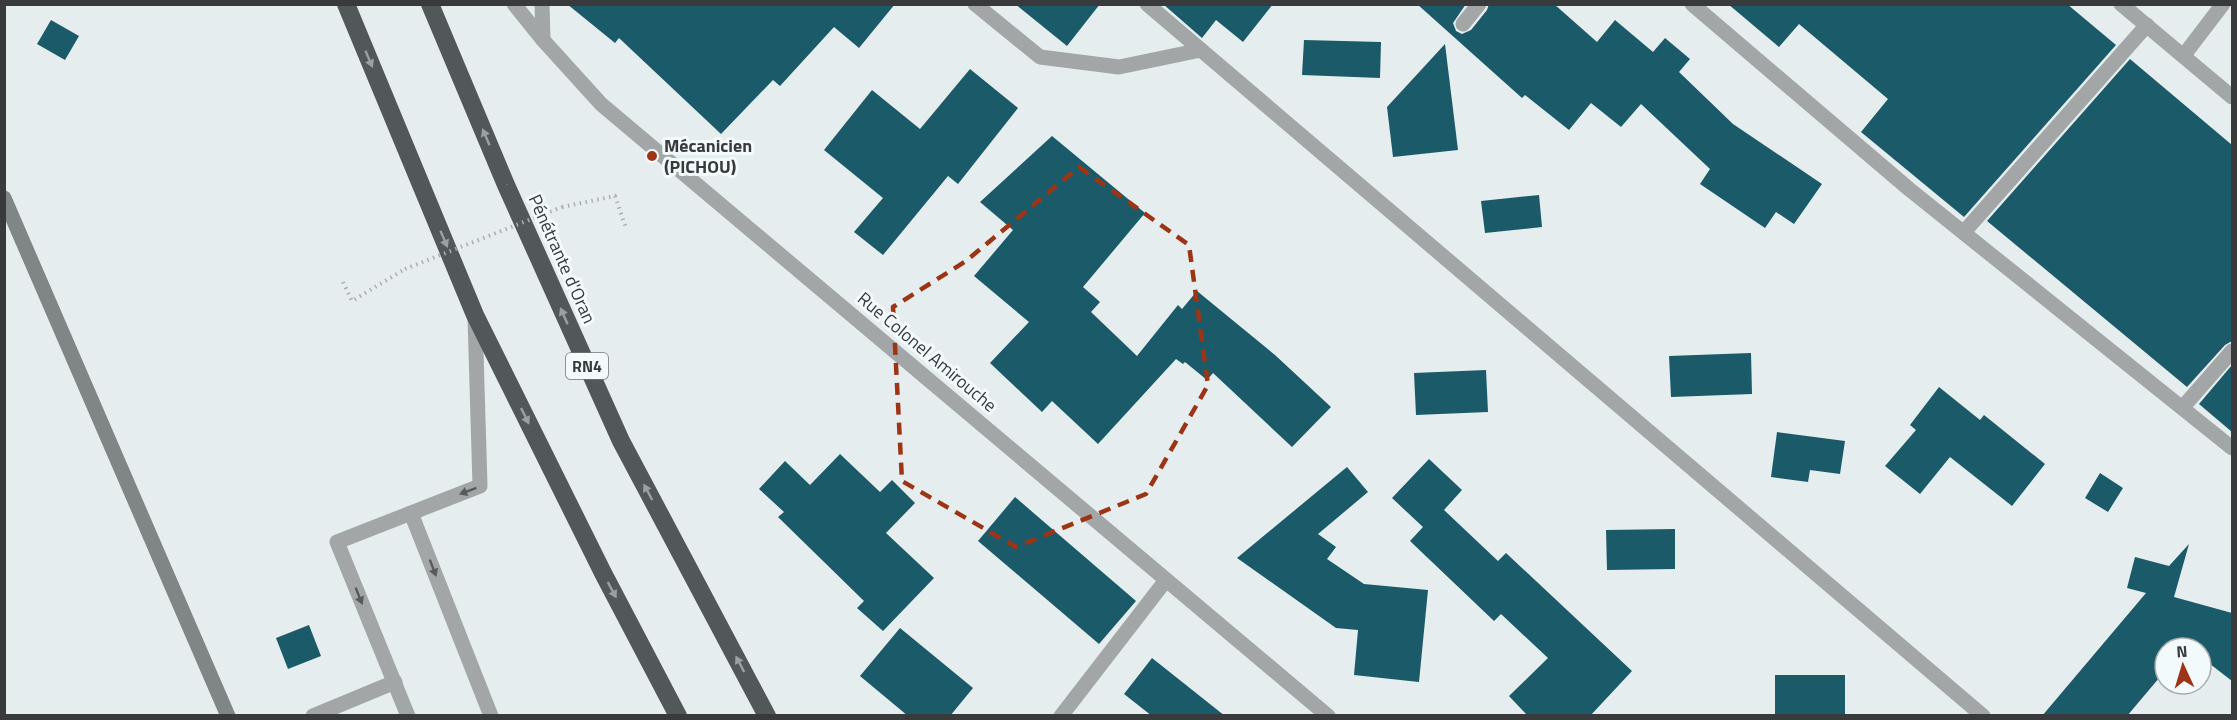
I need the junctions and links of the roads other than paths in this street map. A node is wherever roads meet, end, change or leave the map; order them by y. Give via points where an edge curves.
1 (346, 4) edge
2 (430, 4) edge
3 (514, 4) edge
4 (542, 4) edge
5 (975, 4) edge
6 (1147, 4) edge
7 (1479, 4) edge
8 (1692, 4) edge
9 (2121, 4) edge
10 (2223, 4) edge
11 (1463, 24) dead end
12 (2147, 26) junction
13 (543, 40) junction
14 (1201, 50) junction
15 (2184, 55) junction
16 (2232, 97) edge
17 (4, 198) edge
18 (1964, 232) junction
19 (475, 315) junction
20 (2232, 351) edge
21 (2182, 407) junction
22 (2232, 448) edge
23 (411, 513) junction
24 (1166, 580) junction
25 (394, 682) junction
26 (228, 716) edge
27 (313, 716) edge
28 (408, 716) edge
29 (491, 716) edge
30 (678, 716) edge
31 (768, 716) edge
32 (1061, 716) edge
33 (1328, 716) edge
34 (1983, 716) edge

1 -> 19 highway
31 -> 2 highway, Pénétrante d'Oran / RN4 via 621,441 506,186
3 - 13 street, Rue Colonel Amirouche
4 - 13 street
5 - 14 street via 1040,57 1119,67
6 - 14 street
7 - 11 street
8 - 18 street
9 - 12 street
10 - 15 street
12 - 15 street
12 - 18 street
13 - 24 street, Rue Colonel Amirouche via 601,104
14 - 34 street
15 - 16 street
17 - 26 main road
18 - 21 street
19 -> 23 street via 480,486
19 -> 30 highway
20 - 21 street
21 - 22 street
23 -> 25 street via 337,542
23 -> 29 street
24 - 32 street
24 - 33 street, Rue Colonel Amirouche
25 - 27 street
25 - 28 street

